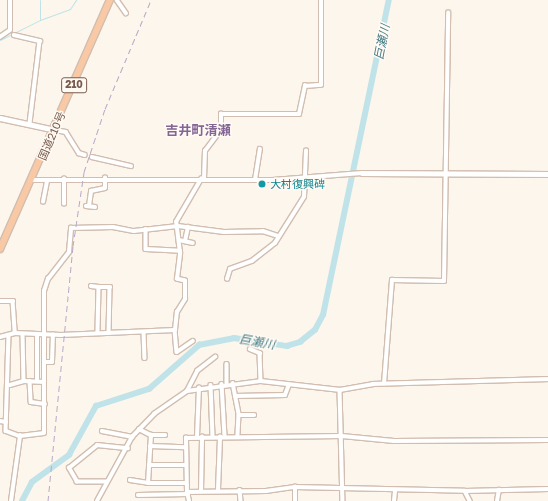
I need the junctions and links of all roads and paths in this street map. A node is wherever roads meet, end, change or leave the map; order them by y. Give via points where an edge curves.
1 (10, 0) edge
2 (110, 0) edge
3 (117, 0) edge
4 (321, 0) edge
5 (126, 12) dead end
6 (448, 13) dead end
7 (14, 35) dead end
8 (0, 37) edge
9 (0, 118) edge
10 (30, 124) junction
11 (54, 130) junction
12 (260, 149) dead end
13 (306, 152) dead end
14 (85, 155) dead end
15 (92, 157) dead end
16 (132, 166) dead end
17 (446, 172) junction
18 (362, 173) joint
19 (548, 174) edge
20 (105, 178) junction
21 (308, 178) junction
22 (64, 179) junction
23 (202, 179) junction
24 (34, 180) junction
25 (255, 180) junction
26 (47, 181) junction
27 (43, 202) dead end
28 (64, 204) dead end
29 (95, 207) dead end
30 (176, 225) junction
31 (188, 227) junction
32 (146, 229) junction
33 (278, 236) junction
34 (178, 240) junction
35 (185, 241) junction
36 (193, 242) dead end
37 (0, 249) edge
38 (180, 250) junction
39 (227, 279) dead end
40 (92, 286) dead end
41 (99, 287) junction
42 (0, 301) edge
43 (175, 330) junction
44 (98, 332) junction
45 (144, 332) junction
46 (15, 333) junction
47 (109, 333) junction
48 (9, 334) junction
49 (23, 334) junction
50 (37, 335) junction
51 (53, 335) junction
52 (45, 336) junction
53 (0, 337) edge
54 (193, 341) dead end
55 (250, 349) dead end
56 (215, 356) dead end
57 (145, 358) dead end
58 (44, 362) junction
59 (227, 364) dead end
60 (548, 379) edge
61 (24, 381) junction
62 (30, 381) junction
63 (261, 381) junction
64 (37, 382) junction
65 (44, 382) junction
66 (227, 383) junction
67 (233, 383) junction
68 (222, 384) junction
69 (384, 384) junction
70 (211, 385) junction
71 (10, 386) junction
72 (288, 387) junction
73 (199, 388) junction
74 (340, 390) junction
75 (187, 391) junction
76 (235, 396) junction
77 (44, 404) junction
78 (239, 415) junction
79 (254, 415) dead end
80 (0, 421) edge
81 (6, 422) junction
82 (139, 429) junction
83 (102, 431) dead end
84 (151, 435) junction
85 (165, 435) dead end
86 (20, 436) junction
87 (238, 436) junction
88 (342, 436) junction
89 (132, 437) junction
90 (198, 437) junction
91 (202, 437) junction
92 (213, 437) junction
93 (222, 437) junction
94 (548, 440) edge
95 (150, 446) junction
96 (185, 447) junction
97 (128, 448) junction
98 (149, 465) junction
99 (186, 465) junction
100 (130, 480) dead end
101 (107, 482) junction
102 (186, 482) junction
103 (148, 483) junction
104 (295, 487) junction
105 (344, 488) junction
106 (548, 489) edge
107 (218, 490) junction
108 (240, 490) junction
109 (499, 490) junction
110 (201, 491) junction
111 (395, 491) junction
112 (465, 491) junction
113 (187, 493) junction
114 (138, 495) dead end
115 (12, 501) edge
116 (97, 501) edge
117 (188, 501) edge
118 (241, 501) edge
119 (295, 501) edge
120 (343, 501) edge
121 (394, 501) edge
122 (470, 501) edge
123 (497, 501) edge

1 - 8 street via 10,30
2 - 11 highway, 国道210号 / 210
3 - 5 street
4 - 23 street via 321,85 305,86 299,114 221,114 221,130 205,151
6 - 17 street
7 - 10 street via 40,41
9 - 10 main road
10 - 11 main road
11 - 14 street via 66,132 79,153
11 - 24 highway, 国道210号 / 210
12 - 25 street
13 - 21 street
15 - 16 street
17 - 18 street
17 - 19 street
17 - 69 street via 444,280 392,280
18 - 21 street
20 - 22 street
20 - 23 street
20 - 29 street via 105,188 91,192 87,206
21 - 25 street
21 - 33 street via 304,198
22 - 26 street
22 - 28 street
23 - 25 street
23 - 30 street
24 - 26 street
24 - 37 highway, 国道210号 / 210
26 - 27 street
30 - 31 street
30 - 32 street
30 - 34 street
31 - 33 street via 263,231
31 - 35 street
32 - 38 street via 146,250
32 - 52 street via 71,228 69,252 45,284
33 - 39 street via 260,256 230,269
34 - 35 street
34 - 38 street
35 - 36 street
38 - 43 street via 177,279 185,281 185,299 177,312
40 - 41 street
41 - 44 street
41 - 47 street via 110,287
42 - 46 street via 13,301
43 - 45 street
43 - 54 street via 177,352
44 - 47 street
44 - 51 street
45 - 47 street
45 - 57 street
46 - 48 street
46 - 49 street
48 - 53 street
48 - 71 street
49 - 50 street
49 - 61 street
50 - 52 street
50 - 64 street
51 - 52 street
51 - 58 street via 52,362
52 - 58 street
55 - 63 street via 260,353
56 - 75 street via 197,370
58 - 65 street
59 - 66 street
60 - 69 street
61 - 62 street
61 - 71 street
62 - 64 street
62 - 77 street via 31,402
63 - 67 street
63 - 72 street via 282,382
64 - 65 street
65 - 77 street
66 - 67 street
66 - 68 street
67 - 76 street
68 - 70 street
68 - 93 street
69 - 74 street
70 - 73 street
70 - 92 street
71 - 81 street
72 - 74 street
72 - 76 street via 285,395
73 - 75 street
73 - 90 street
74 - 88 street
75 - 82 street
76 - 78 street
77 - 86 street via 44,433
78 - 79 street
78 - 87 street
80 - 81 street
81 - 86 street via 7,432
82 - 84 street
82 - 89 street
83 - 89 street
84 - 85 street
84 - 95 street
86 - 115 street
87 - 88 street
87 - 93 street
88 - 94 street via 394,441
88 - 105 street
89 - 97 street
90 - 91 street
90 - 96 street via 186,438
91 - 92 street
91 - 110 street
92 - 93 street
93 - 107 street
95 - 96 street
95 - 98 street
96 - 99 street
97 - 101 street
97 - 101 street via 97,445 69,468 76,482
98 - 99 street
98 - 103 street
99 - 102 street
100 - 103 street
101 - 116 street
102 - 103 street
102 - 113 street
104 - 105 street
104 - 108 street via 266,491
104 - 119 street
105 - 111 street
105 - 120 street
106 - 109 street
107 - 108 street
107 - 110 street
108 - 118 street
109 - 112 street
109 - 123 street
110 - 113 street
111 - 112 street
111 - 121 street
112 - 122 street
113 - 114 street
113 - 117 street

